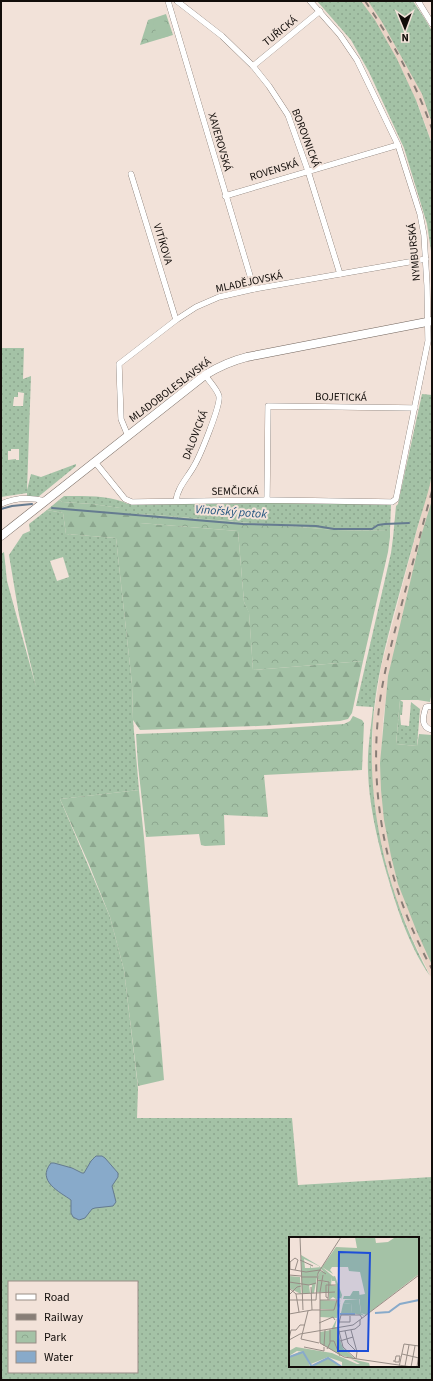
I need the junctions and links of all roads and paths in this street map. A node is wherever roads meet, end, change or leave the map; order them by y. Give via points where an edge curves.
1 (168, 1) edge
2 (177, 1) edge
3 (310, 1) edge
4 (418, 1) edge
5 (320, 11) junction
6 (432, 24) edge
7 (253, 66) junction
8 (398, 145) junction
9 (308, 170) junction
10 (131, 174) dead end
11 (225, 196) junction
12 (426, 259) junction
13 (340, 274) junction
14 (254, 289) junction
15 (176, 320) junction
16 (430, 322) edge
17 (205, 376) junction
18 (415, 408) junction
19 (128, 436) junction
20 (95, 462) junction
21 (267, 500) junction
22 (46, 501) junction
23 (176, 501) junction
24 (394, 502) joint
25 (1, 504) edge
26 (1, 536) edge
27 (432, 706) edge
28 (432, 730) edge

1 - 11 street, XAVEROVSKÁ
2 - 7 street, BOROVNICKÁ via 222,36
3 - 5 street, NYMBURSKÁ
4 - 6 street
5 - 7 street, TUŘICKÁ
5 - 8 street, NYMBURSKÁ via 357,60
7 - 9 street, BOROVNICKÁ via 288,114
8 - 9 street, ROVENSKÁ
8 - 12 street, NYMBURSKÁ via 420,214
9 - 11 street, ROVENSKÁ
9 - 13 street, BOROVNICKÁ
10 - 15 street, VITÍKOVA
11 - 14 street, XAVEROVSKÁ
12 - 13 street, MLADĚJOVSKÁ
12 - 16 street, NYMBURSKÁ
13 - 14 street, MLADĚJOVSKÁ
14 - 15 street, MLADĚJOVSKÁ via 219,297 196,307
15 - 19 street, MLADĚJOVSKÁ via 119,364 121,419
16 - 17 main road, MLADOBOLESLAVSKÁ via 240,358
16 - 18 street, NYMBURSKÁ
17 - 19 main road, MLADOBOLESLAVSKÁ
17 - 23 street, DALOVICKÁ via 219,397 213,422 200,454 178,492
18 - 21 street, BOJETICKÁ via 268,406
18 - 24 street, NYMBURSKÁ
19 - 20 main road, MLADOBOLESLAVSKÁ
20 - 22 main road, MLADOBOLESLAVSKÁ
20 - 23 street, SEMČICKÁ via 128,501
21 - 23 street, SEMČICKÁ
21 - 24 street, SEMČICKÁ
22 - 25 street via 16,498
22 - 26 main road, MLADOBOLESLAVSKÁ
27 - 28 street via 426,708 423,716 423,724

